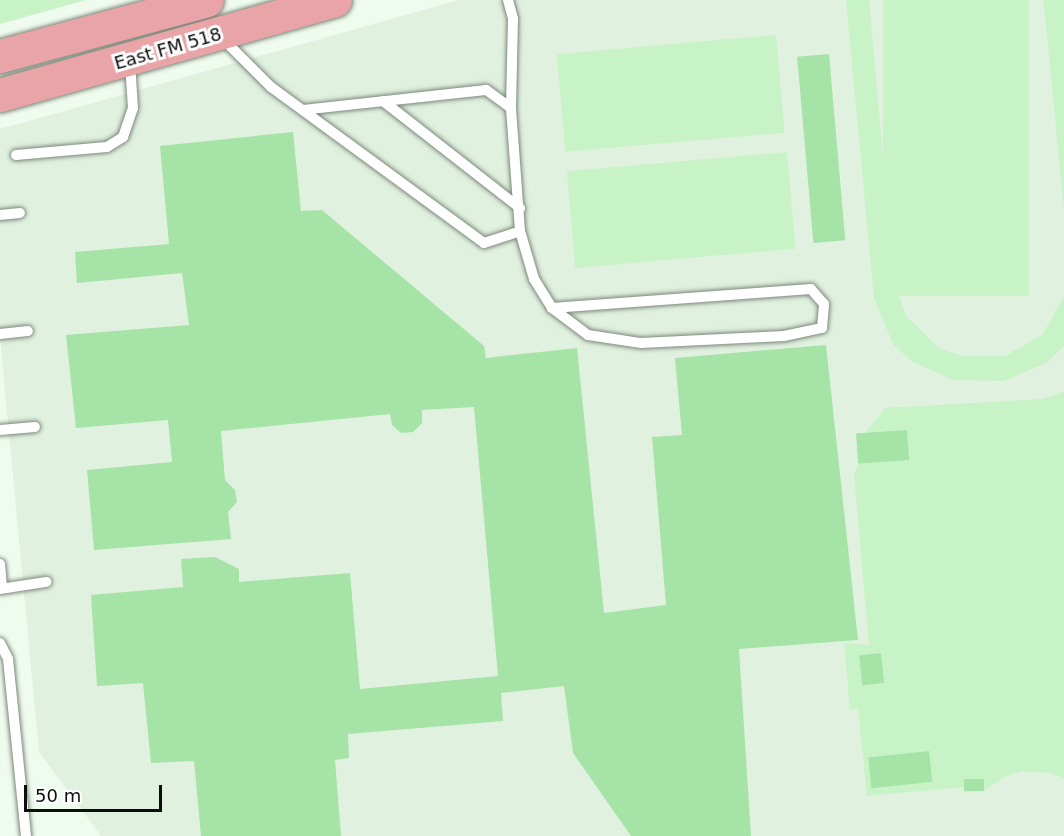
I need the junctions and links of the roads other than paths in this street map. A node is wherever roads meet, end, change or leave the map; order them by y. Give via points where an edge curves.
1 (207, 0) edge
2 (212, 0) edge
3 (335, 0) edge
4 (508, 0) edge
5 (219, 35) junction
6 (2, 56) edge
7 (129, 59) junction
8 (6, 93) edge
9 (383, 101) junction
10 (511, 108) junction
11 (303, 110) junction
12 (16, 155) dead end
13 (520, 208) junction
14 (20, 213) dead end
15 (0, 215) edge
16 (520, 231) junction
17 (552, 308) junction
18 (28, 331) dead end
19 (0, 334) edge
20 (35, 427) dead end
21 (0, 430) edge
22 (0, 564) edge
23 (46, 582) dead end
24 (1, 588) edge
25 (0, 643) edge
26 (26, 836) edge

1 - 6 main road, East FM 518
2 - 5 main road
3 - 5 main road, East FM 518
4 - 10 lane via 513,19
5 - 7 main road, East FM 518
5 - 11 lane via 271,87
6 - 8 main road
7 - 8 main road, East FM 518
7 - 12 lane via 134,108 123,137 107,147
9 - 10 lane via 486,90
9 - 11 lane
9 - 13 lane
10 - 13 lane
11 - 16 lane via 484,243
13 - 16 lane
14 - 15 lane
16 - 17 lane via 534,279
17 - 17 lane via 588,335 641,343 793,334 822,328 824,304 811,289
18 - 19 lane
20 - 21 lane
22 - 24 lane
23 - 24 lane
25 - 26 lane via 8,659

